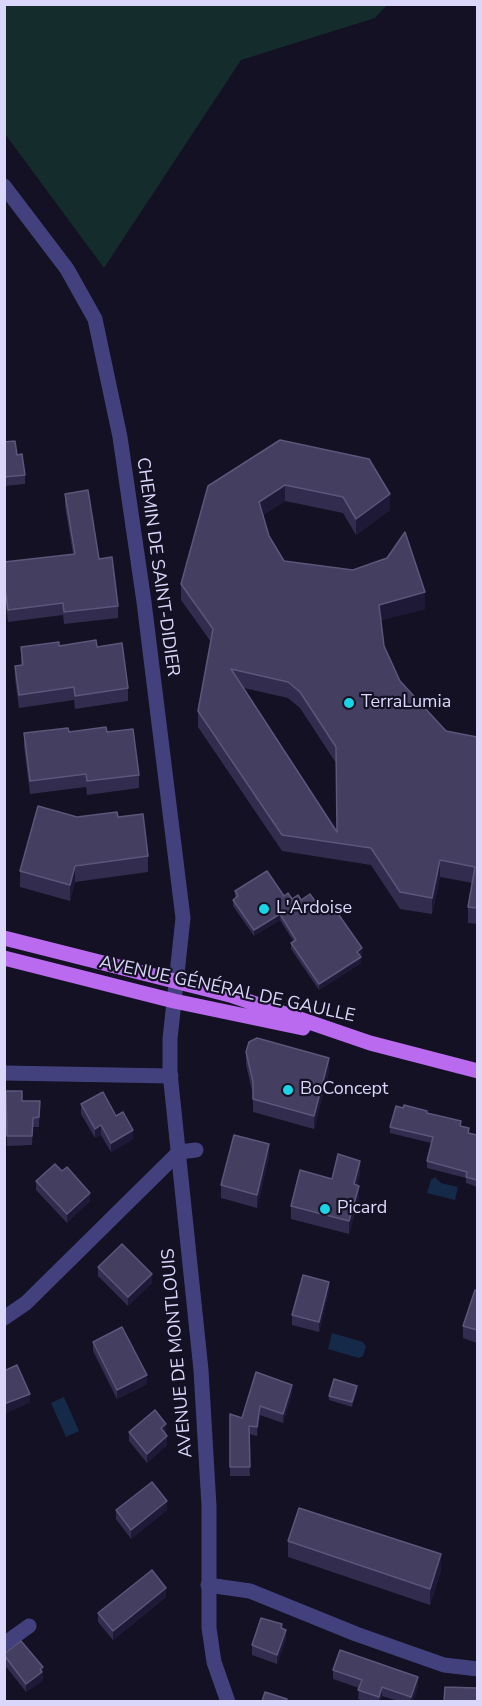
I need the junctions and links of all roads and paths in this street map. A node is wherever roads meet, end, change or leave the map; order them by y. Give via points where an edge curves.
1 (4, 186) edge
2 (4, 938) edge
3 (4, 958) edge
4 (175, 981) junction
5 (174, 1000) junction
6 (361, 1040) junction
7 (477, 1071) edge
8 (4, 1073) edge
9 (171, 1076) junction
10 (196, 1150) dead end
11 (179, 1152) junction
12 (4, 1318) edge
13 (208, 1585) junction
14 (29, 1626) dead end
15 (4, 1644) edge
16 (477, 1669) edge
17 (228, 1701) edge

1 - 4 street, CHEMIN DE SAINT-DIDIER via 67,269 95,319 105,357 144,602 183,918
2 - 4 main road, AVENUE GÉNÉRAL DE GAULLE
3 - 5 main road, AVENUE GÉNÉRAL DE GAULLE
4 - 5 street, CHEMIN DE SAINT-DIDIER
4 - 6 main road, AVENUE GÉNÉRAL DE GAULLE via 230,995
5 - 6 main road, AVENUE GÉNÉRAL DE GAULLE
5 - 9 street, AVENUE DE MONTLOUIS via 169,1047
6 - 7 main road
8 - 9 street
9 - 11 street, AVENUE DE MONTLOUIS
10 - 11 street
11 - 12 street via 26,1304
11 - 13 street, AVENUE DE MONTLOUIS via 201,1371 209,1506
13 - 16 street via 250,1591 444,1665
13 - 17 street, AVENUE DE MONTLOUIS via 214,1662
14 - 15 street

